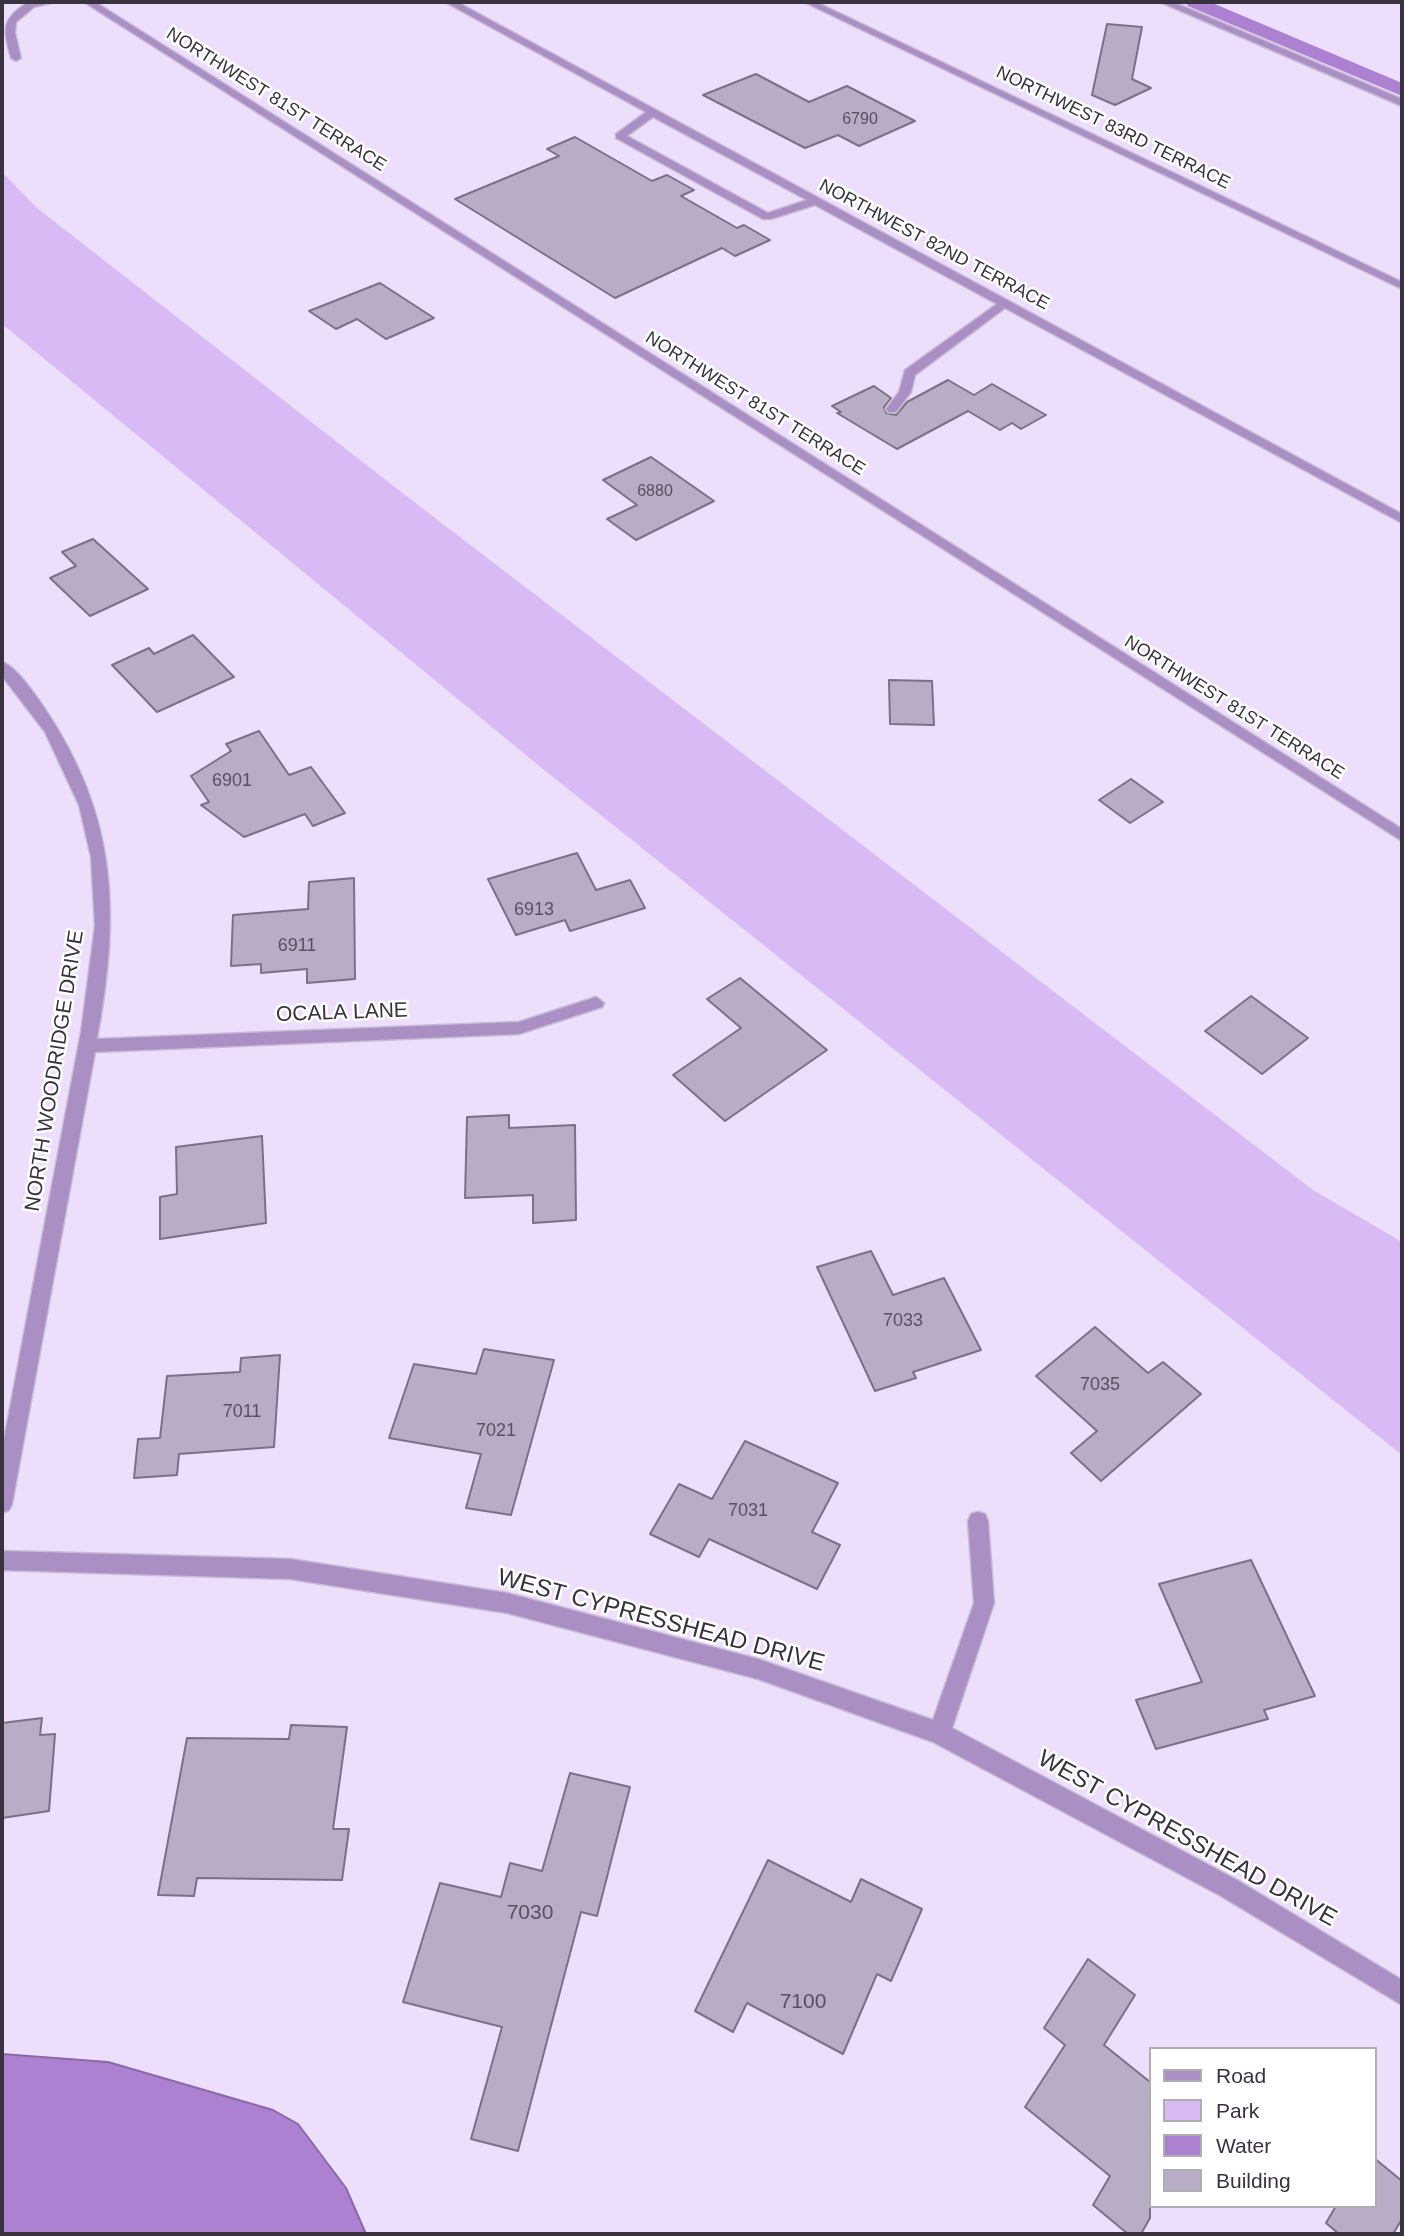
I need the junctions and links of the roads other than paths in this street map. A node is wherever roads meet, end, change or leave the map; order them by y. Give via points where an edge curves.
1 (50, 2) edge
2 (89, 2) edge
3 (450, 2) edge
4 (809, 2) edge
5 (1166, 2) edge
6 (32, 3) edge
7 (16, 58) dead end
8 (1402, 103) edge
9 (653, 112) junction
10 (816, 201) junction
11 (1402, 286) edge
12 (1005, 303) junction
13 (891, 408) dead end
14 (1402, 519) edge
15 (2, 667) edge
16 (1402, 836) edge
17 (596, 1003) dead end
18 (86, 1046) junction
19 (2, 1504) edge
20 (978, 1521) dead end
21 (2, 1561) edge
22 (939, 1733) junction
23 (1402, 1993) edge

1 - 6 street
2 - 16 street, NORTHWEST 81ST TERRACE
3 - 9 street, NORTHWEST 82ND TERRACE
4 - 11 street, NORTHWEST 83RD TERRACE
5 - 8 street
6 - 7 street via 10,21 7,33
9 - 10 street, NORTHWEST 82ND TERRACE
9 - 10 street via 620,136 767,217
10 - 12 street, NORTHWEST 82ND TERRACE
12 - 13 street via 909,373 905,392
12 - 14 street, NORTHWEST 82ND TERRACE
15 - 18 street, NORTH WOODRIDGE DRIVE via 54,736 85,797 99,858 103,936
17 - 18 street, OCALA LANE via 519,1028
18 - 19 street, NORTH WOODRIDGE DRIVE
20 - 22 street via 984,1603
21 - 22 street, WEST CYPRESSHEAD DRIVE via 290,1569 507,1603 758,1669
22 - 23 street, WEST CYPRESSHEAD DRIVE via 1229,1888

